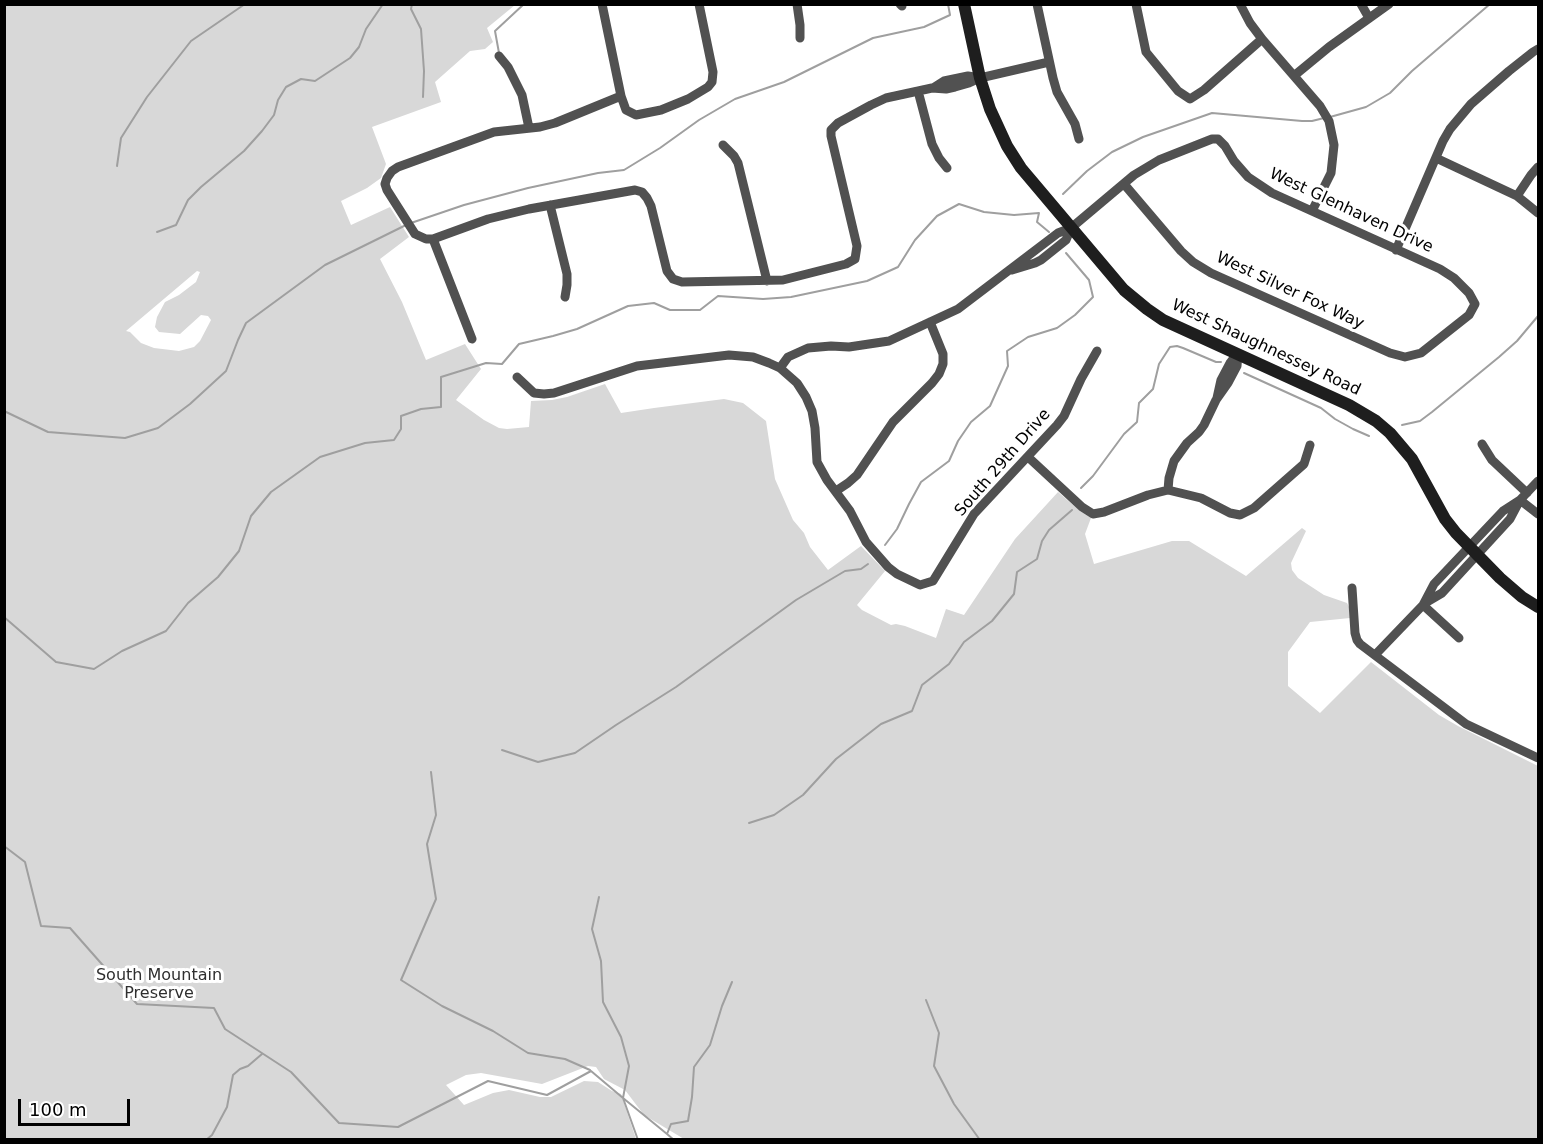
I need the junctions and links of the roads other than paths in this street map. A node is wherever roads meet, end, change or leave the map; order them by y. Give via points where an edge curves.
1 (602, 4) edge
2 (699, 4) edge
3 (797, 4) edge
4 (964, 4) edge
5 (1037, 4) edge
6 (1136, 4) edge
7 (1240, 4) edge
8 (1361, 4) edge
9 (1389, 4) edge
10 (1369, 18) junction
11 (800, 38) dead end
12 (1262, 39) junction
13 (1539, 49) edge
14 (499, 56) dead end
15 (1049, 62) junction
16 (1295, 75) junction
17 (980, 78) junction
18 (918, 91) junction
19 (621, 96) junction
20 (529, 128) junction
21 (1079, 139) dead end
22 (723, 145) dead end
23 (1436, 158) junction
24 (1539, 167) edge
25 (947, 168) dead end
26 (1124, 184) junction
27 (1517, 196) junction
28 (550, 205) junction
29 (1312, 212) junction
30 (1539, 213) edge
31 (1071, 228) junction
32 (433, 239) junction
33 (1396, 250) junction
34 (767, 281) junction
35 (565, 297) dead end
36 (1475, 304) joint
37 (930, 322) junction
38 (472, 339) dead end
39 (1097, 351) dead end
40 (1238, 354) junction
41 (780, 368) junction
42 (517, 377) dead end
43 (1482, 444) dead end
44 (1310, 445) dead end
45 (1028, 457) junction
46 (1539, 481) edge
47 (1168, 490) junction
48 (836, 491) junction
49 (1524, 497) junction
50 (1539, 514) edge
51 (1491, 524) junction
52 (1498, 531) junction
53 (1473, 551) junction
54 (1444, 573) junction
55 (1452, 581) junction
56 (1352, 588) dead end
57 (1423, 604) junction
58 (1539, 607) edge
59 (1459, 638) dead end
60 (1375, 655) junction
61 (1539, 758) edge

1 - 19 street
2 - 19 street via 713,72 708,87 661,110 636,115 626,110
3 - 11 street
4 - 17 street, West Shaughnessey Road
5 - 15 street
6 - 12 street via 1146,52 1178,91 1190,99
7 - 12 street
8 - 10 street
9 - 10 street
10 - 16 street
12 - 16 street
13 - 23 street via 1471,104 1450,129
14 - 20 street via 522,95
15 - 17 street
15 - 21 street
16 - 29 street via 1327,117 1334,145 1331,173
17 - 18 street via 954,83 946,89
17 - 31 street, West Shaughnessey Road via 1011,152
18 - 25 street via 932,144
18 - 34 street via 878,101 831,130 857,246 855,260
19 - 20 street via 555,123
20 - 32 street via 495,132 392,171 387,178 387,190 415,234
22 - 34 street via 738,163
23 - 27 street
23 - 33 street
24 - 27 street
26 - 29 street, West Glenhaven Drive via 1159,160 1218,139 1248,177
26 - 31 street
26 - 36 street, West Silver Fox Way via 1193,262 1390,353 1405,357 1421,353 1469,315
27 - 30 street
28 - 32 street via 488,219
28 - 34 street via 642,192 651,206 667,271 673,279
28 - 35 street via 567,274
29 - 33 street, West Glenhaven Drive
31 - 37 street via 1058,233 1044,251 1017,263 958,309
31 - 40 street, West Shaughnessey Road via 1124,290 1147,309
32 - 38 street
33 - 36 street, West Glenhaven Drive via 1454,278
37 - 41 street via 889,341 808,348 788,357
37 - 48 street via 943,354 939,374 893,422 857,475
39 - 45 street, South 29th Drive via 1064,416
40 - 47 street via 1221,380 1216,400 1199,432 1174,461
40 - 53 street, West Shaughnessey Road via 1377,421 1412,459 1444,519
41 - 42 street via 753,357 729,355 637,366 544,394 534,393
41 - 48 street via 806,397 812,411 818,462
43 - 49 street
44 - 47 street via 1304,464 1254,508 1240,515 1201,498
45 - 47 street via 1093,514
45 - 48 street, South 29th Drive via 974,514 933,581 920,585 888,567 866,542
46 - 49 street
49 - 50 street
49 - 51 street
49 - 52 street
51 - 52 street
51 - 53 street
52 - 53 street
53 - 54 street
53 - 55 street
53 - 58 street, West Shaughnessey Road via 1522,597
54 - 55 street
54 - 57 street
55 - 57 street via 1442,593
56 - 60 street via 1357,640
57 - 59 street
57 - 60 street
60 - 61 street via 1466,724

